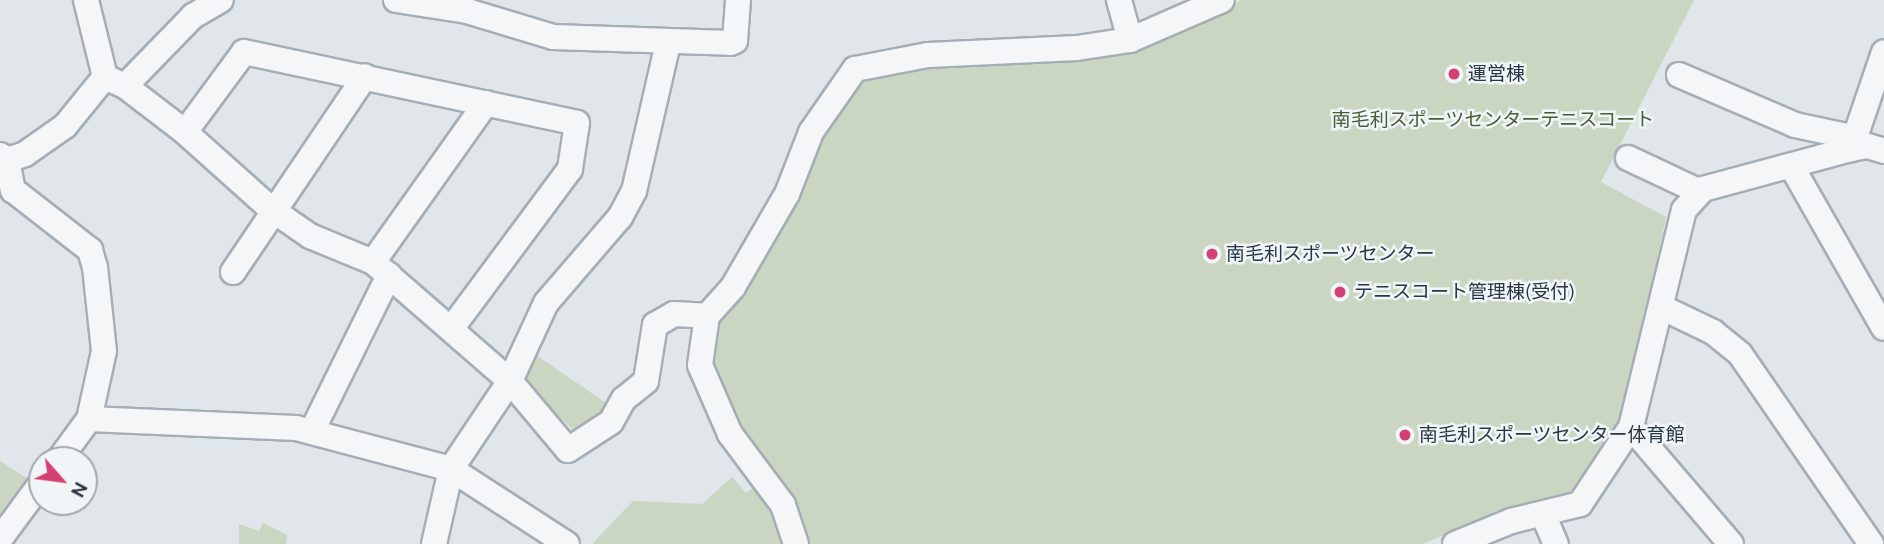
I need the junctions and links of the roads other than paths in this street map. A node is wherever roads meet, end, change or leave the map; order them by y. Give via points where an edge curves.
1 (86, 0) edge
2 (221, 0) edge
3 (396, 0) edge
4 (738, 0) edge
5 (1119, 0) edge
6 (1222, 0) edge
7 (1130, 40) junction
8 (668, 43) junction
9 (1884, 52) edge
10 (1679, 75) dead end
11 (365, 76) junction
12 (115, 81) junction
13 (486, 103) junction
14 (185, 132) junction
15 (1851, 143) junction
16 (1884, 150) edge
17 (4, 158) edge
18 (1628, 158) dead end
19 (1792, 167) junction
20 (1698, 191) junction
21 (271, 209) junction
22 (381, 268) junction
23 (233, 272) dead end
24 (1661, 307) junction
25 (707, 316) junction
26 (452, 328) junction
27 (1884, 328) edge
28 (510, 381) junction
29 (89, 419) junction
30 (1631, 427) junction
31 (312, 431) junction
32 (69, 446) edge
33 (451, 469) junction
34 (28, 502) edge
35 (1543, 514) junction
36 (1, 542) edge
37 (434, 544) edge
38 (567, 544) edge
39 (796, 544) edge
40 (1455, 544) edge
41 (1556, 544) edge
42 (1731, 544) edge
43 (1871, 544) edge

1 - 12 street
2 - 12 street via 193,16
3 - 8 street via 467,11 554,37
4 - 8 street via 735,41
5 - 7 street
6 - 7 street
7 - 25 street via 1077,48 928,55 855,69 811,131 787,194 739,277
8 - 28 street via 634,191 621,217 545,303
9 - 15 street
10 - 15 street via 1795,125
11 - 13 street
11 - 14 street via 244,52
11 - 21 street
12 - 14 street
12 - 17 street via 25,154
13 - 22 street
13 - 26 street via 577,123 576,135 570,169
14 - 21 street
15 - 16 street
15 - 19 street
17 - 29 street via 13,190 90,250 104,351
18 - 20 street
19 - 20 street
19 - 27 street
20 - 24 street via 1679,221
21 - 22 street via 310,236
21 - 23 street
22 - 26 street
22 - 31 street
24 - 30 street
24 - 43 street via 1713,332 1740,355
25 - 28 street via 674,314 655,325 646,381 624,399 611,422 572,454
25 - 39 street via 700,365 730,434 783,505
26 - 28 street
28 - 33 street
29 - 31 street
29 - 32 street
30 - 35 street via 1580,504
30 - 42 street
31 - 33 street
33 - 37 street
33 - 38 street
34 - 36 street
35 - 40 street
35 - 41 street

